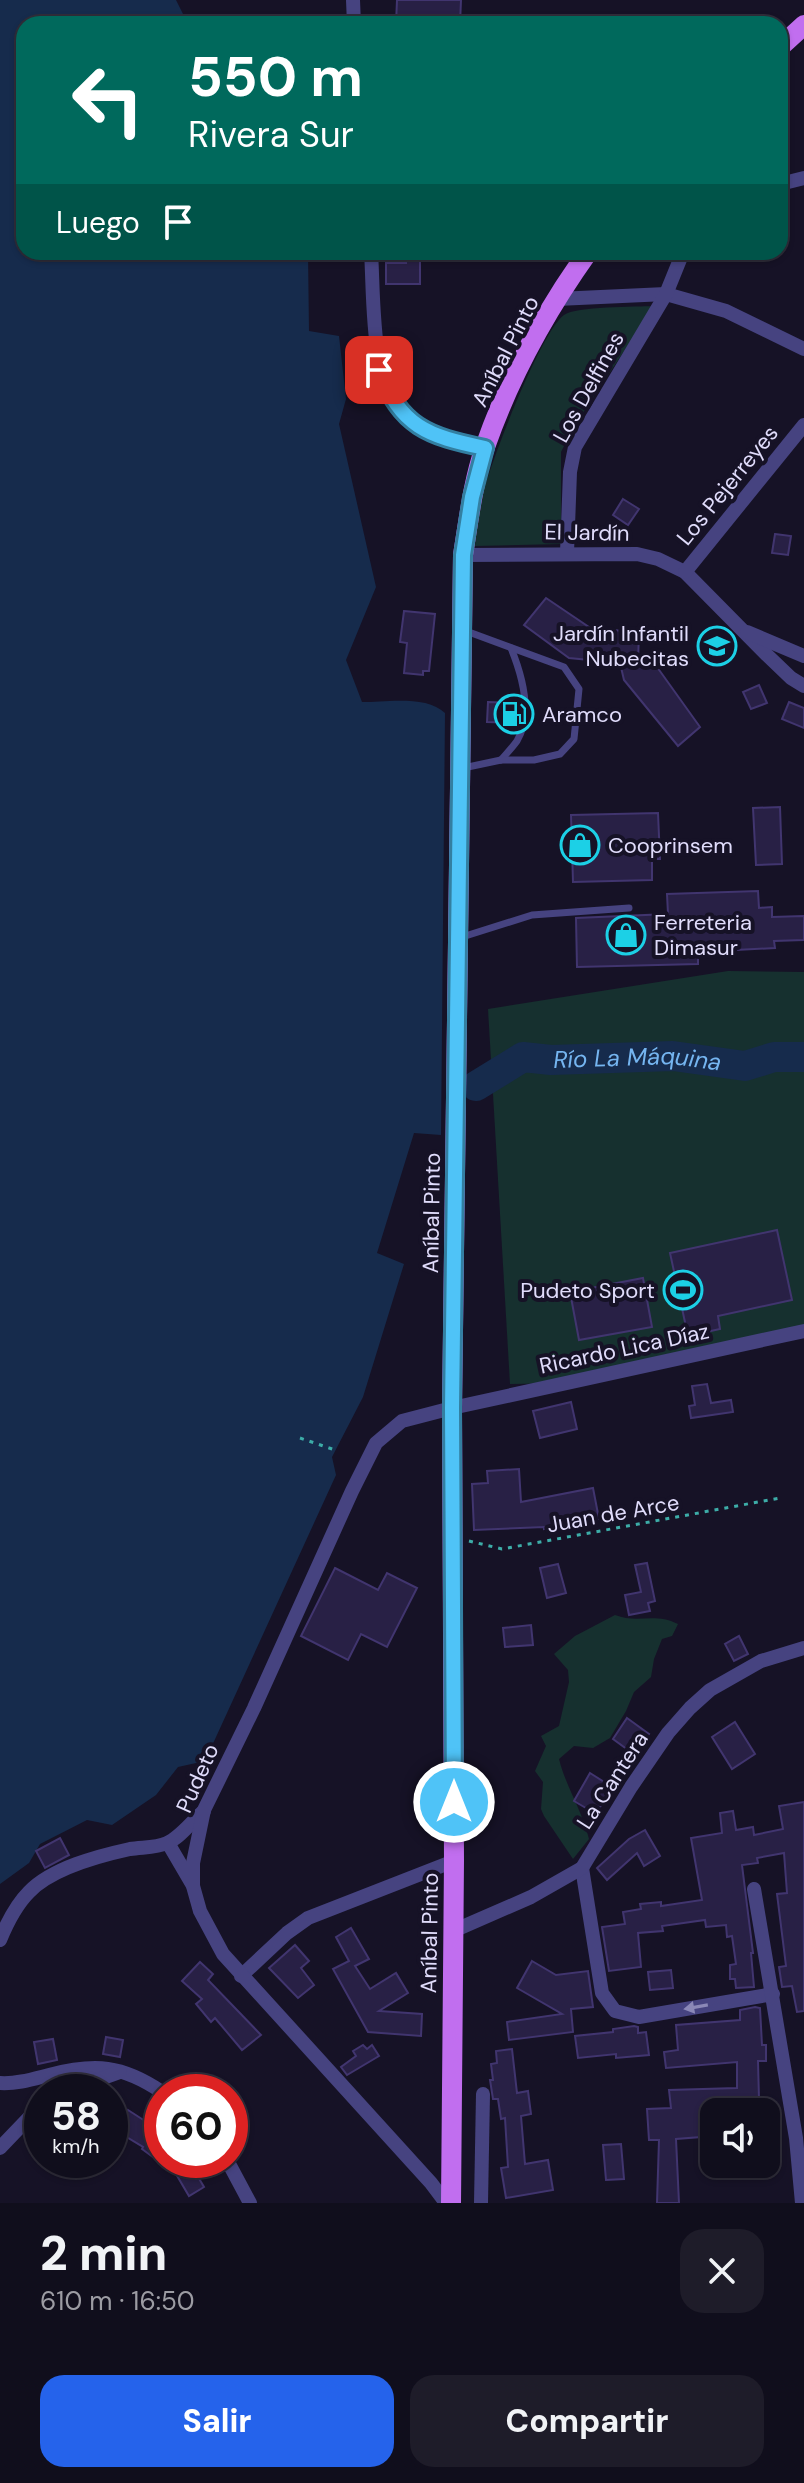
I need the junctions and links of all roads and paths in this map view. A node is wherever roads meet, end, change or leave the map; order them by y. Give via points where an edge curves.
1 (804, 25) edge
2 (788, 40) edge
3 (372, 260) edge
4 (583, 260) edge
5 (680, 260) edge
6 (666, 294) junction
7 (557, 299) junction
8 (804, 349) edge
9 (804, 425) edge
10 (485, 448) junction
11 (567, 553) junction
12 (463, 555) junction
13 (685, 572) junction
14 (463, 629) junction
15 (743, 631) junction
16 (511, 647) junction
17 (804, 656) edge
18 (804, 686) edge
19 (501, 760) junction
20 (461, 769) junction
21 (629, 908) dead end
22 (459, 938) junction
23 (804, 1331) edge
24 (452, 1408) junction
25 (300, 1438) dead end
26 (335, 1450) dead end
27 (780, 1498) dead end
28 (453, 1536) junction
29 (804, 1648) edge
30 (204, 1810) junction
31 (168, 1843) junction
32 (454, 1861) junction
33 (582, 1868) junction
34 (193, 1886) junction
35 (754, 1889) dead end
36 (453, 1931) junction
37 (0, 1940) edge
38 (241, 1976) junction
39 (773, 1994) junction
40 (122, 2072) junction
41 (116, 2074) edge
42 (144, 2081) edge
43 (0, 2083) edge
44 (483, 2094) dead end
45 (24, 2123) edge
46 (800, 2137) edge
47 (0, 2148) edge
48 (237, 2178) edge
49 (250, 2203) edge
50 (448, 2203) edge
51 (481, 2203) edge
52 (802, 2203) edge

1 - 2 main road
3 - 10 street via 379,370 394,404 430,432
4 - 7 main road, Aníbal Pinto
5 - 6 street, Los Delfines
6 - 7 street
6 - 8 street via 726,311
6 - 11 street, Los Delfines via 575,447
7 - 10 main road, Aníbal Pinto
9 - 13 street, Los Pejerreyes
10 - 12 main road, Aníbal Pinto
11 - 12 street, El Jardín
11 - 13 street, El Jardín via 637,554
12 - 14 main road, Aníbal Pinto
13 - 15 street, El Jardín
14 - 16 lane
14 - 20 main road, Aníbal Pinto
15 - 17 street
15 - 18 street, El Jardín
16 - 19 lane via 525,704 519,738
16 - 19 lane via 564,667 579,689 574,739 560,754
19 - 20 lane
20 - 22 main road, Aníbal Pinto
21 - 22 lane via 532,915
22 - 24 main road, Aníbal Pinto
23 - 24 street, Ricardo Lica Díaz
24 - 28 main road, Aníbal Pinto
24 - 30 street, Pudeto via 402,1421 376,1443
25 - 26 path
27 - 28 path, Juan de Arce via 502,1549
28 - 32 main road, Aníbal Pinto
29 - 33 street, La Cantera via 761,1661 690,1708 668,1733
30 - 31 street
30 - 34 street, Pudeto
31 - 34 street
31 - 37 street via 58,1872 29,1892
32 - 36 main road, Aníbal Pinto
32 - 38 street via 308,1918
33 - 36 street, La Cantera
39 -> 33 street via 639,2017 615,2011 602,1993
34 - 38 street, Pudeto via 212,1935
35 - 39 street
36 - 50 main road, Aníbal Pinto
38 - 50 street, Pudeto
39 - 46 street
40 - 41 street
40 - 42 street
40 - 43 street via 90,2066
44 - 51 street
45 - 47 street
46 - 52 street
48 - 49 street

